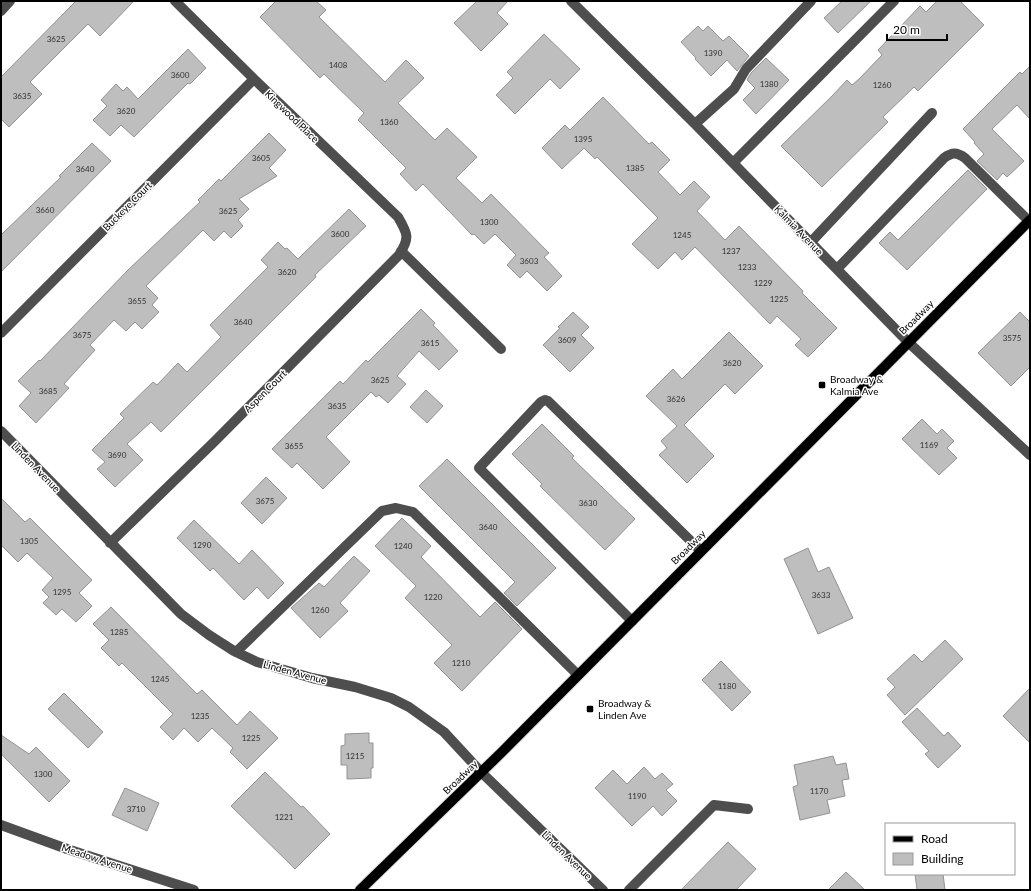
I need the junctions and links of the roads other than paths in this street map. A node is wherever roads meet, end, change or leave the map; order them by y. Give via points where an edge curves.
1 (10, 1) edge
2 (175, 1) edge
3 (571, 1) edge
4 (811, 1) edge
5 (894, 1) edge
6 (1, 11) edge
7 (254, 79) junction
8 (932, 113) dead end
9 (695, 124) junction
10 (733, 163) junction
11 (1029, 220) edge
12 (406, 231) joint
13 (811, 242) junction
14 (401, 251) junction
15 (838, 269) junction
16 (1, 333) edge
17 (908, 342) junction
18 (501, 349) dead end
19 (1, 431) edge
20 (1030, 455) edge
21 (110, 543) junction
22 (701, 551) junction
23 (632, 621) junction
24 (236, 652) junction
25 (578, 675) junction
26 (482, 772) junction
27 (748, 809) dead end
28 (1, 826) edge
29 (194, 890) edge
30 (360, 890) edge
31 (603, 890) edge
32 (629, 890) edge

1 - 6 street
2 - 7 street, Kingwood Place
3 - 9 street, Kalmia Avenue
4 - 9 street via 746,69 734,89
5 - 10 street
7 - 12 street, Kingwood Place via 398,217
7 - 16 street, Buckeye Court
8 - 13 street
9 - 10 street, Kalmia Avenue
10 - 13 street, Kalmia Avenue
11 - 15 street via 965,158 959,154 951,154 944,158
11 - 17 main road, Broadway
12 - 14 street, Aspen Court via 406,244
13 - 15 street, Kalmia Avenue
14 - 18 street
14 - 21 street, Aspen Court via 215,441
15 - 17 street, Kalmia Avenue
17 - 20 street, Kalmia Avenue
17 - 22 main road, Broadway
19 - 21 street, Linden Avenue
21 - 24 street, Linden Avenue via 181,614 209,636
22 - 23 main road, Broadway
22 - 23 street via 548,401 541,402 479,468
23 - 25 main road, Broadway
24 - 25 street via 382,512 396,508 413,512
24 - 26 street, Linden Avenue via 276,668 355,686 391,698 409,707 444,732
25 - 26 main road, Broadway
26 - 30 main road, Broadway
26 - 31 street, Linden Avenue
27 - 32 street via 714,805
28 - 29 street, Meadow Avenue

